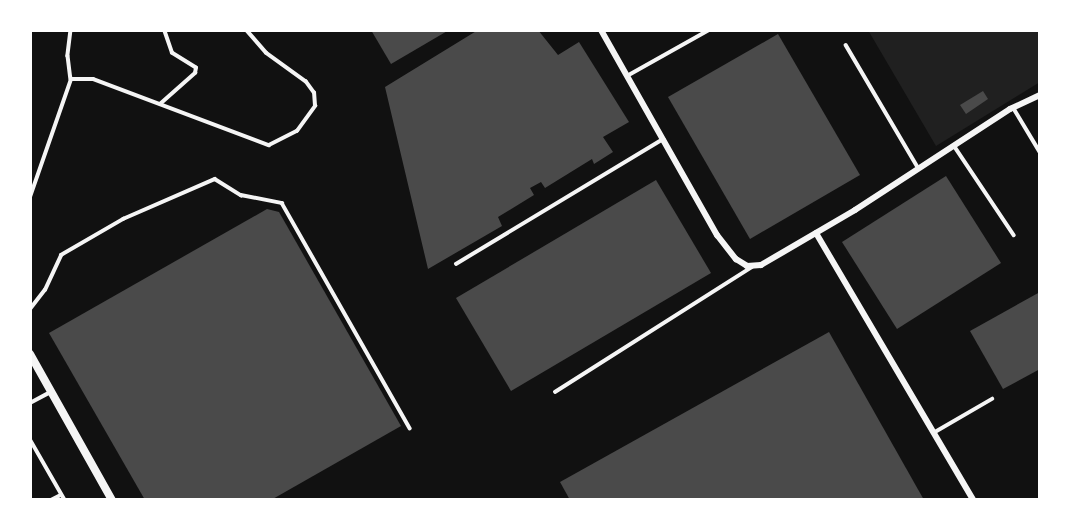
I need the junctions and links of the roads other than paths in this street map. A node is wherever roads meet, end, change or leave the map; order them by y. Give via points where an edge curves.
1 (71, 30) edge
2 (163, 30) edge
3 (246, 30) edge
4 (601, 30) edge
5 (709, 30) edge
6 (846, 45) dead end
7 (627, 76) junction
8 (71, 79) junction
9 (1040, 95) edge
10 (160, 104) junction
11 (1013, 107) junction
12 (663, 139) junction
13 (955, 146) junction
14 (1040, 152) edge
15 (919, 169) junction
16 (30, 197) edge
17 (816, 233) junction
18 (1014, 235) dead end
19 (456, 264) dead end
20 (754, 265) junction
21 (30, 309) edge
22 (30, 354) edge
23 (51, 391) junction
24 (555, 392) dead end
25 (992, 399) dead end
26 (30, 403) edge
27 (410, 428) dead end
28 (933, 433) junction
29 (30, 439) edge
30 (61, 495) junction
31 (51, 500) edge
32 (65, 500) edge
33 (112, 500) edge
34 (973, 500) edge

1 - 8 lane
2 - 10 lane via 172,53 196,68
3 - 10 lane via 314,93 315,106 297,131 269,145
4 - 7 street
5 - 7 lane
6 - 15 lane
7 - 12 street
8 - 10 lane via 93,79
8 - 16 lane
9 - 11 street
11 - 13 street
11 - 14 lane
12 - 19 lane
12 - 20 street via 718,235 736,259
13 - 15 street
13 - 18 lane
15 - 17 street
17 - 20 street
17 - 28 street
20 - 24 lane
21 - 27 lane via 45,290 61,255 123,219 215,179 241,195 282,203
22 - 23 street
23 - 26 lane
23 - 33 street
25 - 28 lane
28 - 34 street
29 - 30 lane
30 - 31 lane
30 - 32 lane

